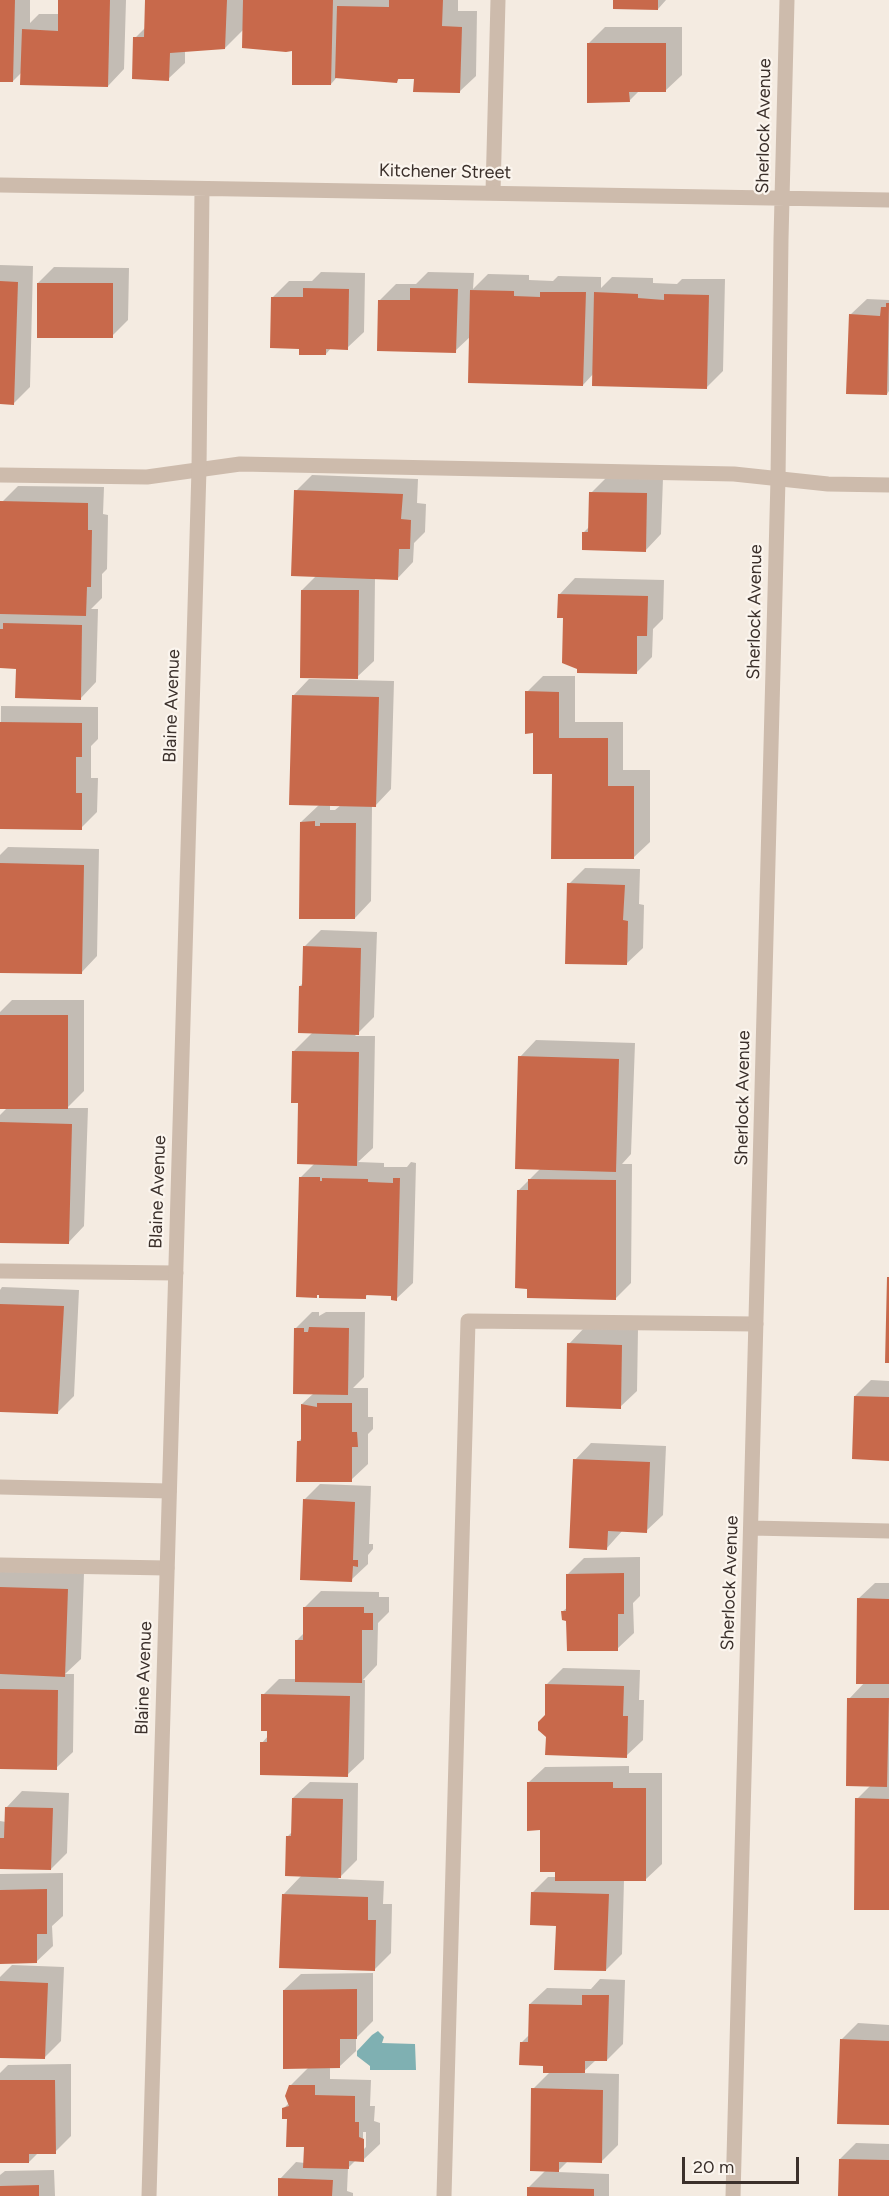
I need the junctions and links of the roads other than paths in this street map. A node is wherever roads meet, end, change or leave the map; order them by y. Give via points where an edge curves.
1 (498, 0) edge
2 (787, 0) edge
3 (0, 185) edge
4 (202, 189) junction
5 (494, 192) junction
6 (782, 198) junction
7 (889, 200) edge
8 (199, 469) junction
9 (0, 475) edge
10 (778, 479) junction
11 (889, 485) edge
12 (0, 1271) edge
13 (176, 1273) junction
14 (756, 1324) junction
15 (0, 1487) edge
16 (169, 1491) junction
17 (751, 1528) junction
18 (889, 1531) edge
19 (0, 1566) edge
20 (167, 1568) junction
21 (149, 2196) edge
22 (444, 2196) edge
23 (733, 2196) edge

1 - 5 street
2 - 6 street, Sherlock Avenue
3 - 4 street, Kitchener Street
4 - 5 street, Kitchener Street
4 - 8 street, Blaine Avenue
5 - 6 street, Kitchener Street
6 - 7 street, Kitchener Street
6 - 10 street, Sherlock Avenue
8 - 9 street via 147,477
8 - 10 street via 252,464 734,474
8 - 13 street, Blaine Avenue
10 - 11 street
10 - 14 street, Sherlock Avenue
12 - 13 street
13 - 16 street, Blaine Avenue
14 - 17 street, Sherlock Avenue
14 - 22 street via 468,1320
15 - 16 street
16 - 20 street, Blaine Avenue
17 - 18 street
17 - 23 street, Sherlock Avenue
19 - 20 street
20 - 21 street, Blaine Avenue

